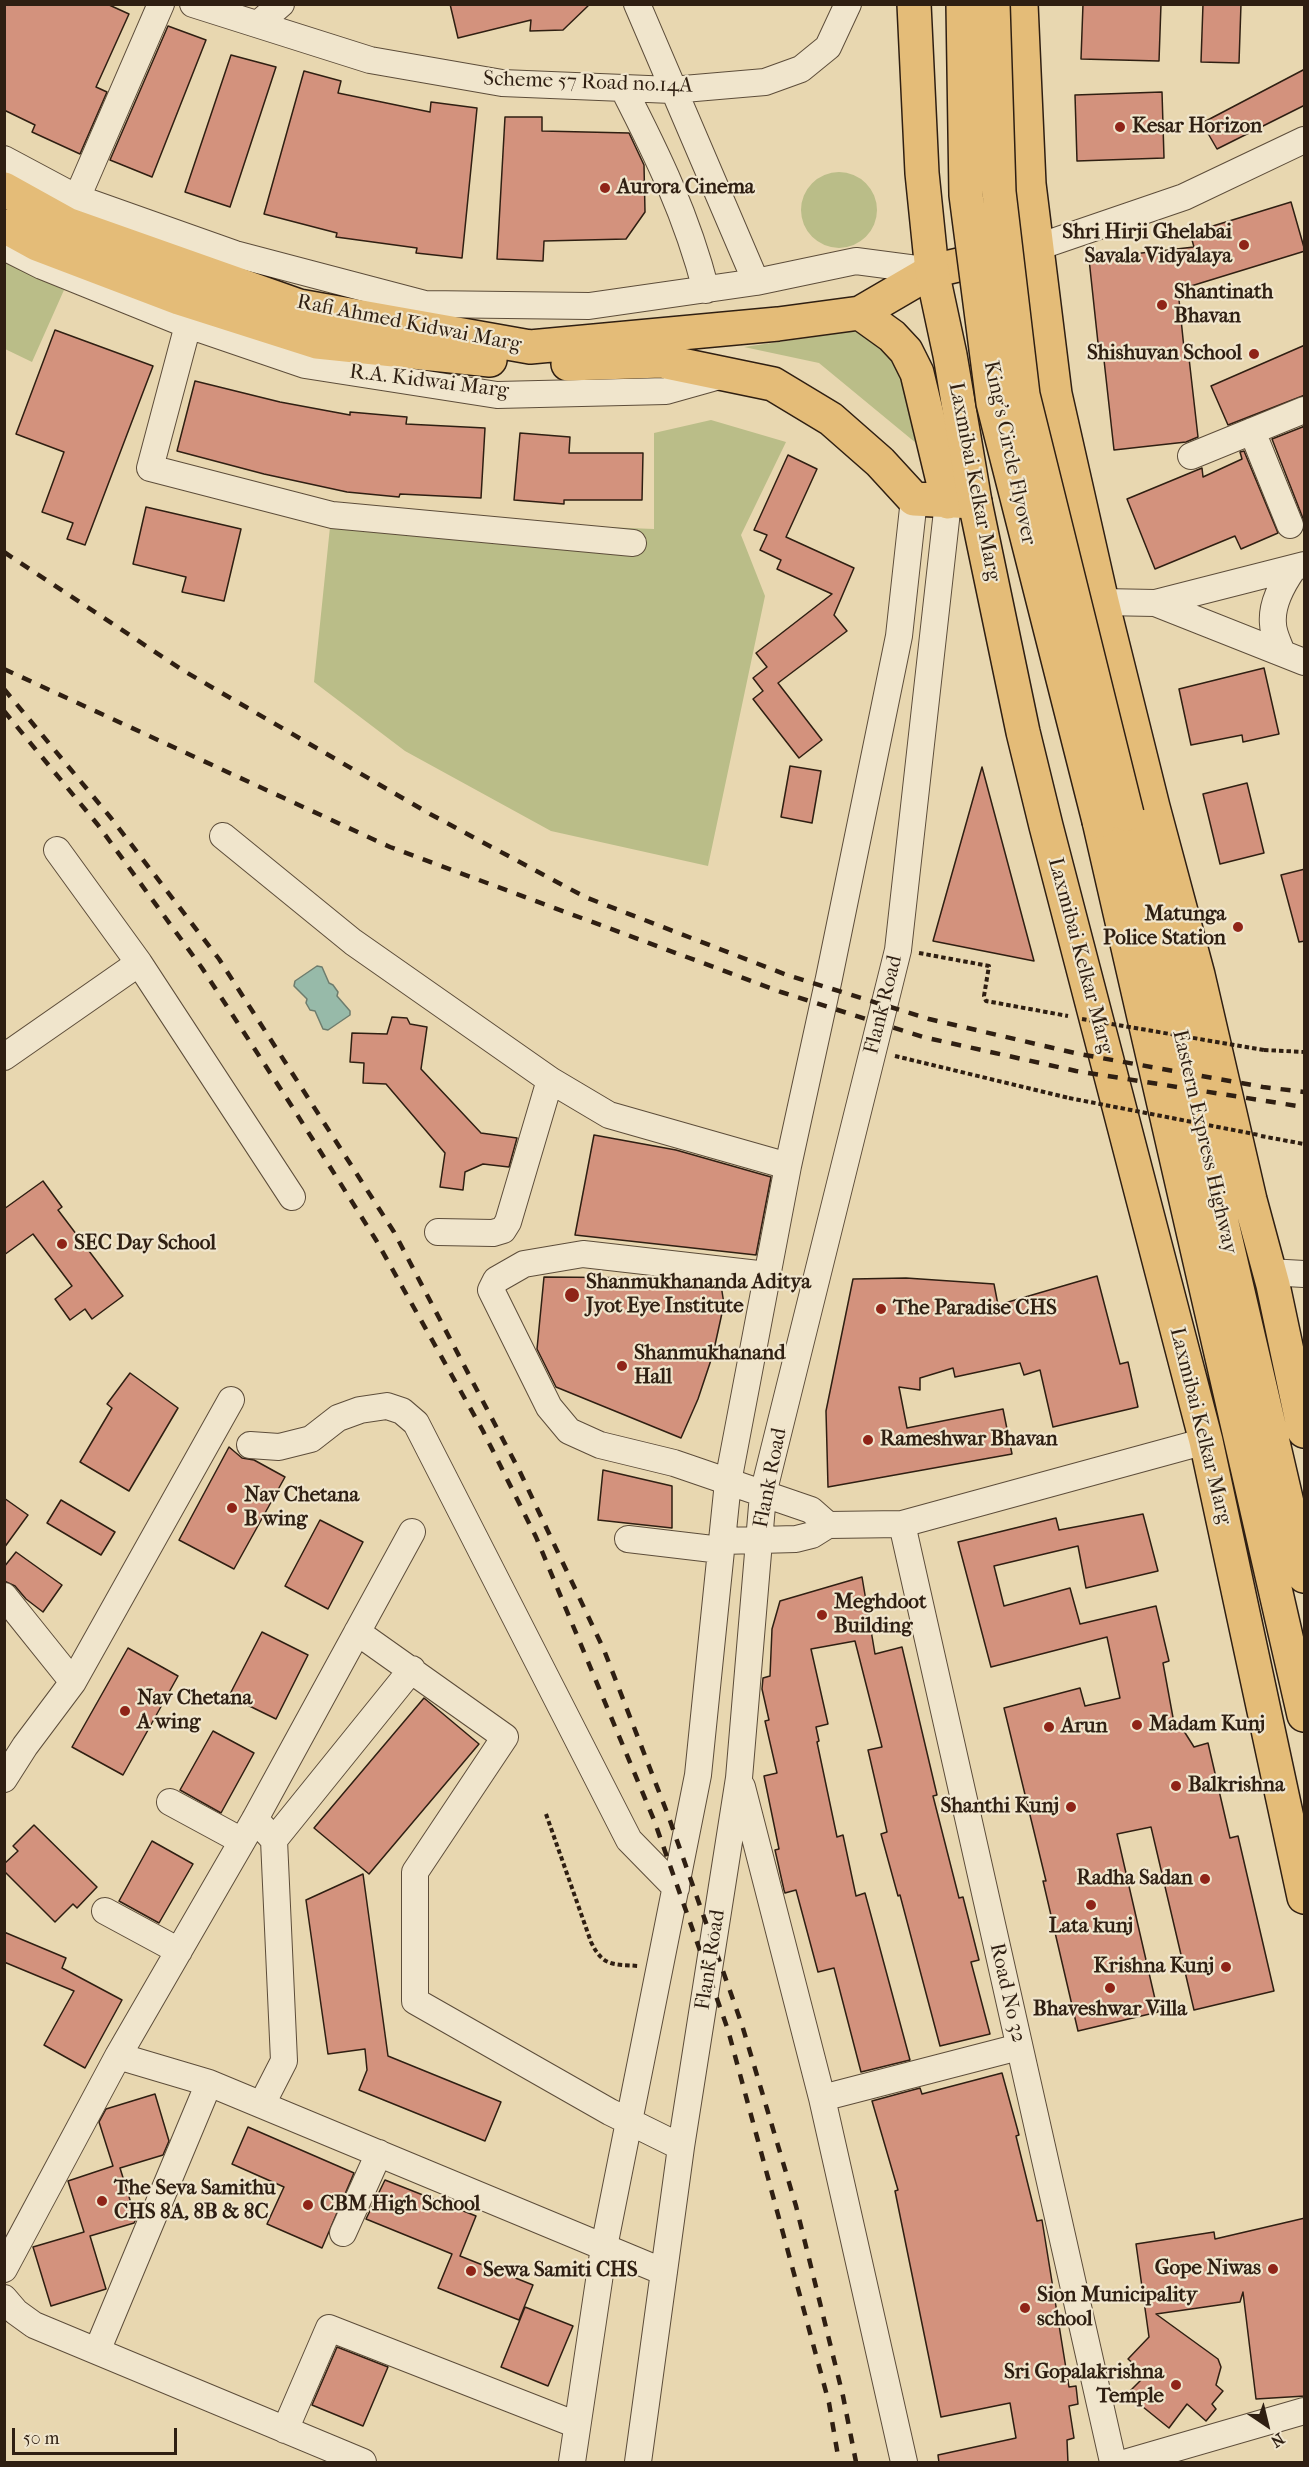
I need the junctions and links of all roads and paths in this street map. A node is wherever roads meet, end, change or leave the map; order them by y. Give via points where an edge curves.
1 (161, 4) edge
2 (193, 4) edge
3 (280, 4) edge
4 (637, 4) edge
5 (848, 4) edge
6 (914, 4) edge
7 (963, 4) edge
8 (993, 4) edge
9 (1021, 4) edge
10 (258, 24) junction
11 (623, 88) junction
12 (672, 90) junction
13 (1305, 140) edge
14 (4, 159) edge
15 (4, 189) edge
16 (77, 198) junction
17 (4, 226) edge
18 (4, 247) edge
19 (1035, 248) junction
20 (932, 271) junction
21 (756, 282) junction
22 (706, 290) junction
23 (860, 313) junction
24 (188, 325) junction
25 (726, 374) junction
26 (1305, 410) edge
27 (1252, 431) junction
28 (1191, 456) dead end
29 (914, 499) junction
30 (962, 502) junction
31 (1290, 525) dead end
32 (633, 543) dead end
33 (1299, 567) edge
34 (1102, 602) junction
35 (1155, 603) junction
36 (1293, 657) edge
37 (1113, 818) junction
38 (223, 836) dead end
39 (57, 850) dead end
40 (1129, 886) junction
41 (898, 950) junction
42 (139, 963) junction
43 (1198, 975) junction
44 (1087, 1011) junction
45 (873, 1050) junction
46 (1305, 1052) edge
47 (4, 1057) edge
48 (550, 1080) junction
49 (1305, 1144) edge
50 (788, 1166) junction
51 (292, 1197) dead end
52 (438, 1232) dead end
53 (1305, 1274) edge
54 (767, 1275) junction
55 (1270, 1279) junction
56 (1305, 1286) edge
57 (231, 1400) dead end
58 (1300, 1400) edge
59 (1204, 1434) junction
60 (250, 1445) dead end
61 (605, 1463) dead end
62 (1265, 1473) junction
63 (728, 1488) junction
64 (763, 1494) junction
65 (902, 1524) junction
66 (828, 1525) junction
67 (412, 1532) dead end
68 (628, 1539) dead end
69 (759, 1540) junction
70 (722, 1546) junction
71 (1305, 1576) edge
72 (4, 1596) edge
73 (357, 1632) junction
74 (412, 1669) junction
75 (73, 1682) junction
76 (1305, 1714) edge
77 (739, 1778) junction
78 (4, 1779) edge
79 (171, 1802) dead end
80 (546, 1814) dead end
81 (255, 1819) junction
82 (242, 1840) junction
83 (274, 1840) junction
84 (676, 1888) junction
85 (1305, 1897) edge
86 (105, 1911) dead end
87 (178, 1951) junction
88 (660, 1969) junction
89 (1019, 2047) junction
90 (118, 2056) junction
91 (209, 2083) junction
92 (822, 2097) junction
93 (262, 2104) junction
94 (629, 2122) junction
95 (681, 2147) junction
96 (379, 2153) junction
97 (343, 2233) dead end
98 (604, 2247) junction
99 (4, 2269) edge
100 (664, 2272) junction
101 (4, 2298) edge
102 (97, 2351) junction
103 (1305, 2411) edge
104 (577, 2425) junction
105 (285, 2430) junction
106 (363, 2463) edge
107 (572, 2463) edge
108 (638, 2463) edge
109 (904, 2463) edge
110 (1113, 2463) edge
111 (1128, 2463) edge

1 - 16 street
2 - 10 street, Scheme 57 Road no.14A
3 - 10 street
4 - 12 street
5 - 12 street, Scheme 57 Road no.14A via 828,47 801,69 765,82
6 - 20 main road, Laxmibai Kelkar Marg via 922,173
7 - 37 main road, King's Circle Flyover, bridge via 966,195 993,404
8 - 37 main road, King's Circle Flyover, bridge via 999,192 1023,395
9 - 19 main road
10 - 11 street, Scheme 57 Road no.14A via 370,60 403,66 502,83
11 - 12 street, Scheme 57 Road no.14A
11 - 22 street via 673,188
12 - 21 street
13 - 19 street via 1184,197
14 - 16 street
15 - 23 main road, Rafi Ahmed Kidwai Marg via 67,224 299,306 530,347
16 - 22 street via 235,254 426,304 589,306
17 - 25 main road via 37,244 179,298 317,342 539,365 662,361
18 - 24 street, R.A. Kidwai Marg
19 - 20 main road, Rafi Ahmed Kidwai Marg
19 - 34 main road via 1055,394
20 - 21 street via 856,261
20 - 23 main road, Rafi Ahmed Kidwai Marg
20 - 30 main road, Laxmibai Kelkar Marg via 950,355
21 - 22 street
23 - 30 main road via 906,351
24 - 25 street, R.A. Kidwai Marg via 305,365 497,395 666,391
24 - 32 street via 150,468 332,514
25 - 29 main road, R.A. Kidwai Marg via 773,384 831,419 880,462
26 - 27 street
27 - 28 street
27 - 31 street
29 - 30 main road
29 - 50 street via 898,636
30 - 41 street, Flank Road
30 - 44 main road, Laxmibai Kelkar Marg via 1023,732
33 - 35 street
33 - 36 street via 1282,586 1272,625
34 - 35 street
34 - 43 main road
35 - 36 street
37 - 40 main road, Eastern Express Highway
38 - 48 street via 353,942
39 - 42 street
40 - 43 main road
40 - 44 main road
40 - 62 main road, Eastern Express Highway
41 - 44 path via 989,966 986,1001
41 - 45 street, Flank Road
42 - 47 street
42 - 51 street
43 - 55 main road
44 - 46 path, bridge via 1264,1050
44 - 59 main road, Laxmibai Kelkar Marg
45 - 49 path, bridge via 1069,1098
45 - 64 street, Flank Road
48 - 50 street via 609,1115
48 - 52 street via 503,1230
50 - 54 street
53 - 55 street
54 - 63 street
54 - 63 street via 583,1254 525,1264 496,1280 491,1290 549,1407 569,1431 600,1445 674,1463
55 - 56 street
55 - 58 main road
57 - 75 street
58 - 62 main road
59 - 62 main road
59 - 65 street
59 - 85 main road, Laxmibai Kelkar Marg
60 - 84 street via 279,1447 311,1439 338,1418 387,1406 402,1411 416,1423 629,1840
61 - 63 street
62 - 71 main road
62 - 76 main road
63 - 64 street
63 - 70 street
64 - 66 street via 811,1510
64 - 69 street, Flank Road
65 - 66 street
65 - 89 street, Road No 32
66 - 69 street via 796,1539
67 - 73 street
68 - 70 street
69 - 70 street
69 - 77 street, Flank Road
70 - 84 street via 698,1775
72 - 75 street
73 - 74 street
73 - 81 street
74 - 83 street
74 - 94 street via 505,1737 415,1872 415,2001
75 - 78 street
77 - 92 street
77 - 95 street, Flank Road
79 - 82 street
80 - 88 path via 597,1956 607,1963
81 - 82 street
81 - 83 street
82 - 87 street
83 - 93 street via 284,2061
84 - 88 street
86 - 87 street
87 - 90 street
88 - 94 street
89 - 92 street
89 - 110 street, Road No 32
90 - 91 street
90 - 99 street
91 - 93 street
91 - 102 street
92 - 109 street
93 - 96 street
94 - 95 street
94 - 98 street
95 - 100 street, Flank Road
96 - 97 street
96 - 98 street
98 - 100 street
98 - 104 street
100 - 108 street, Flank Road
101 - 102 street via 16,2313 34,2325
102 - 105 street
103 - 111 street
104 - 105 street via 329,2328
104 - 107 street
105 - 106 street

